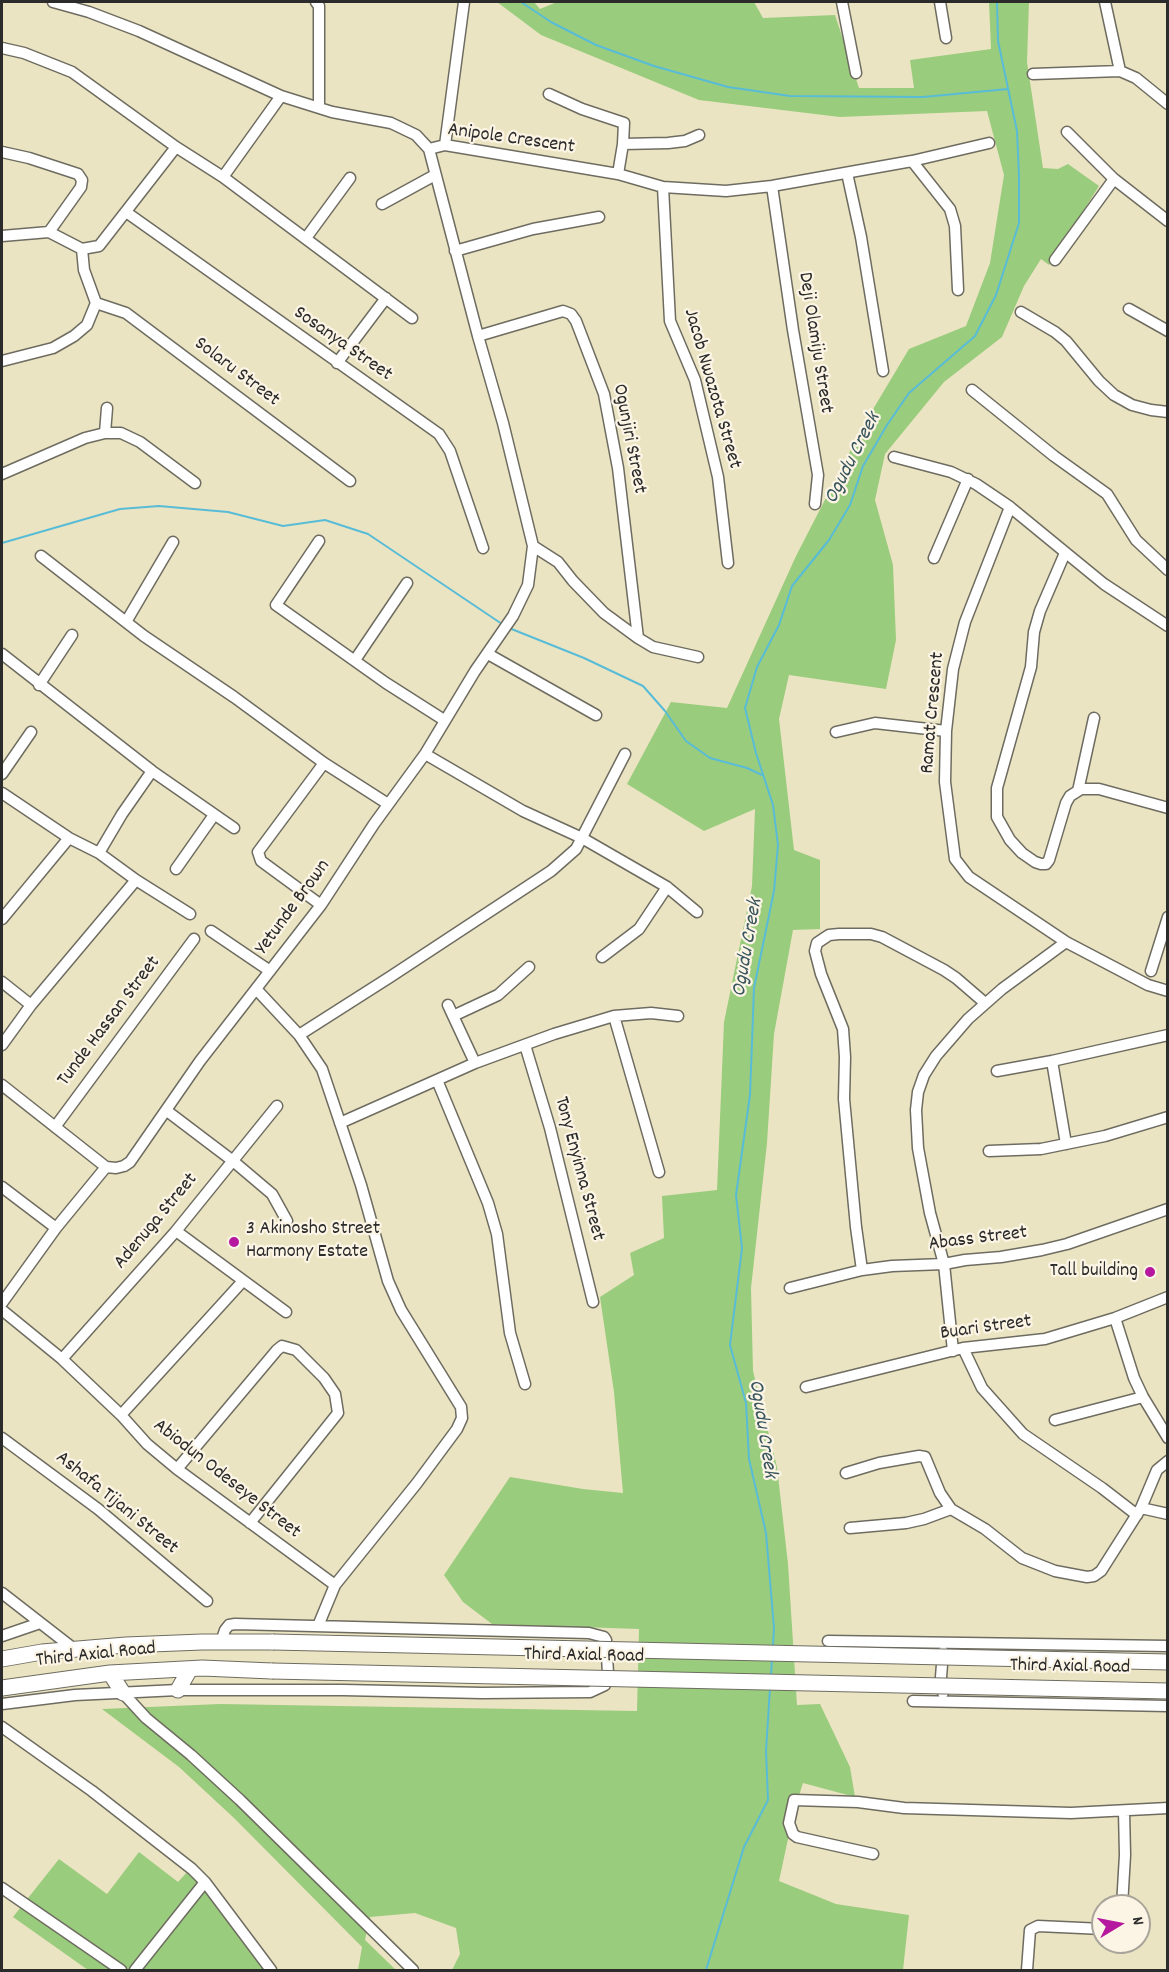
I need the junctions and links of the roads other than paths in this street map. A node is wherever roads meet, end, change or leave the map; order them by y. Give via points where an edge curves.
1 (53, 2) edge
2 (316, 2) edge
3 (464, 2) edge
4 (842, 2) edge
5 (940, 2) edge
6 (1105, 2) edge
7 (946, 38) dead end
8 (2, 48) edge
9 (1120, 71) junction
10 (856, 73) dead end
11 (1033, 74) dead end
12 (549, 94) dead end
13 (281, 96) junction
14 (1167, 104) edge
15 (319, 107) junction
16 (1066, 132) dead end
17 (699, 135) dead end
18 (989, 143) dead end
19 (623, 144) junction
20 (445, 145) junction
21 (176, 147) junction
22 (429, 149) junction
23 (2, 152) edge
24 (912, 161) junction
25 (847, 173) junction
26 (618, 174) junction
27 (435, 175) junction
28 (223, 177) junction
29 (350, 178) dead end
30 (1114, 179) junction
31 (772, 186) junction
32 (663, 187) junction
33 (382, 204) dead end
34 (126, 212) junction
35 (599, 217) dead end
36 (1166, 218) edge
37 (49, 232) junction
38 (2, 236) edge
39 (306, 238) junction
40 (82, 249) junction
41 (455, 251) junction
42 (1055, 260) dead end
43 (958, 290) dead end
44 (386, 298) junction
45 (96, 303) junction
46 (1129, 309) dead end
47 (1021, 312) dead end
48 (412, 318) dead end
49 (1167, 331) edge
50 (478, 336) junction
51 (2, 361) edge
52 (337, 363) junction
53 (883, 371) dead end
54 (972, 390) dead end
55 (107, 408) dead end
56 (1167, 412) edge
57 (105, 433) junction
58 (894, 457) dead end
59 (2, 474) edge
60 (968, 479) junction
61 (350, 481) dead end
62 (195, 483) dead end
63 (815, 504) dead end
64 (1010, 507) junction
65 (319, 541) dead end
66 (172, 542) dead end
67 (533, 546) junction
68 (483, 548) dead end
69 (1065, 553) junction
70 (41, 556) dead end
71 (934, 558) dead end
72 (728, 563) dead end
73 (1167, 570) edge
74 (407, 583) dead end
75 (126, 622) junction
76 (1167, 626) edge
77 (72, 635) dead end
78 (638, 638) junction
79 (490, 651) junction
80 (2, 654) edge
81 (698, 657) dead end
82 (355, 660) junction
83 (39, 685) junction
84 (596, 715) dead end
85 (1094, 718) dead end
86 (444, 720) junction
87 (946, 731) junction
88 (31, 732) dead end
89 (836, 732) dead end
90 (425, 754) junction
91 (625, 754) dead end
92 (324, 763) junction
93 (152, 771) junction
94 (2, 774) edge
95 (1078, 791) junction
96 (2, 793) edge
97 (388, 804) junction
98 (1167, 808) edge
99 (214, 815) junction
100 (234, 828) dead end
101 (69, 838) junction
102 (582, 838) junction
103 (99, 853) junction
104 (176, 869) dead end
105 (136, 880) junction
106 (667, 887) junction
107 (321, 905) junction
108 (697, 912) dead end
109 (190, 914) dead end
110 (1167, 917) edge
111 (2, 919) edge
112 (211, 931) dead end
113 (194, 939) dead end
114 (1066, 942) junction
115 (602, 957) dead end
116 (529, 967) dead end
117 (270, 971) junction
118 (1151, 971) dead end
119 (2, 982) edge
120 (257, 990) junction
121 (1167, 991) edge
122 (985, 1003) junction
123 (31, 1005) junction
124 (448, 1005) dead end
125 (453, 1016) junction
126 (614, 1016) junction
127 (678, 1016) dead end
128 (299, 1035) junction
129 (1167, 1035) edge
130 (2, 1045) edge
131 (525, 1045) junction
132 (1052, 1061) junction
133 (475, 1063) junction
134 (997, 1071) dead end
135 (437, 1080) junction
136 (2, 1085) edge
137 (277, 1106) dead end
138 (167, 1111) junction
139 (1167, 1117) edge
140 (340, 1123) junction
141 (55, 1127) junction
142 (1066, 1144) junction
143 (989, 1151) dead end
144 (232, 1161) junction
145 (106, 1167) junction
146 (659, 1172) dead end
147 (2, 1187) edge
148 (1167, 1210) edge
149 (287, 1221) dead end
150 (56, 1228) junction
151 (176, 1231) junction
152 (944, 1264) junction
153 (862, 1270) junction
154 (242, 1282) junction
155 (790, 1288) dead end
156 (1167, 1297) edge
157 (593, 1302) dead end
158 (2, 1303) edge
159 (2, 1310) edge
160 (286, 1312) dead end
161 (1115, 1318) junction
162 (958, 1349) junction
163 (62, 1359) junction
164 (525, 1384) dead end
165 (806, 1387) dead end
166 (1143, 1397) junction
167 (121, 1415) junction
168 (1056, 1420) dead end
169 (2, 1438) edge
170 (1167, 1438) edge
171 (1167, 1461) edge
172 (177, 1469) junction
173 (846, 1473) dead end
174 (951, 1509) junction
175 (1139, 1512) junction
176 (1167, 1514) edge
177 (250, 1523) junction
178 (850, 1528) dead end
179 (334, 1585) junction
180 (2, 1593) edge
181 (207, 1601) dead end
182 (40, 1623) junction
183 (318, 1626) junction
184 (2, 1636) edge
185 (828, 1641) dead end
186 (221, 1642) junction
187 (946, 1643) junction
188 (1167, 1646) edge
189 (74, 1649) junction
190 (2, 1659) edge
191 (1167, 1662) edge
192 (190, 1669) junction
193 (110, 1673) junction
194 (2, 1688) edge
195 (178, 1690) junction
196 (1167, 1691) edge
197 (123, 1693) junction
198 (913, 1701) dead end
199 (946, 1702) junction
200 (2, 1704) edge
201 (1167, 1706) edge
202 (2, 1727) edge
203 (1167, 1808) edge
204 (1124, 1811) junction
205 (873, 1854) dead end
206 (205, 1882) junction
207 (2, 1888) edge
208 (1123, 1894) edge
209 (1091, 1928) edge
210 (136, 1970) edge
211 (121, 1971) edge
212 (271, 1971) edge
213 (413, 1971) edge
214 (1027, 1971) edge

1 - 13 street, Anipole Crescent via 139,31
2 - 15 street
3 - 20 street
4 - 10 street
5 - 7 street
6 - 9 street
8 - 21 street via 72,72
9 - 11 street
9 - 14 street via 1136,78
12 - 19 street via 624,123
13 - 15 street, Anipole Crescent
13 - 28 street
15 - 22 street, Anipole Crescent via 391,123 416,135
16 - 30 street
17 - 19 street via 669,143
18 - 24 street, Anipole Crescent
19 - 26 street
20 - 22 street, Anipole Crescent
20 - 26 street, Anipole Crescent
21 - 28 street
21 - 34 street
22 - 27 street
23 - 37 street via 78,174 81,187
24 - 25 street, Anipole Crescent
24 - 43 street via 950,209 955,226
25 - 31 street, Anipole Crescent
25 - 53 street
26 - 32 street, Anipole Crescent
27 - 33 street
27 - 41 street
28 - 39 street
29 - 39 street
30 - 36 street
30 - 42 street
31 - 32 street, Anipole Crescent via 726,191
31 - 63 street, Deji Olamiju Street via 818,475
32 - 72 street, Jacob Nwazota Street via 670,321 695,380 718,477
34 - 40 street via 99,246
34 - 52 street, Sosanya Street
35 - 41 street via 533,229
37 - 38 street
37 - 40 street
39 - 44 street
40 - 45 street via 84,270
41 - 50 street
44 - 48 street
44 - 52 street
45 - 51 street via 87,325 74,336 53,348
45 - 61 street, Solaru Street via 126,313
46 - 49 street
47 - 56 street via 1066,341 1114,395 1132,405
50 - 67 street
50 - 78 street, Ogunjiri Street via 563,311 576,321 604,393 618,468
52 - 68 street, Sosanya Street via 439,435 450,451
54 - 73 street via 1102,489 1136,540
55 - 57 street
57 - 59 street
57 - 62 street via 121,433 140,442
58 - 60 street
60 - 64 street
60 - 71 street
64 - 69 street
64 - 87 street, Ramat Crescent via 958,646
65 - 82 street via 276,605
66 - 75 street
67 - 78 street via 558,562 604,613
67 - 79 street, Yetunde Brown via 528,585
69 - 76 street
69 - 95 street via 1037,622 1031,667 997,788 997,817 1022,852 1035,862 1046,864 1066,803
70 - 75 street
74 - 82 street
75 - 92 street
77 - 83 street
78 - 81 street via 653,647
79 - 84 street
79 - 86 street, Yetunde Brown
80 - 83 street
82 - 86 street
83 - 93 street
85 - 95 street
86 - 90 street, Yetunde Brown
87 - 89 street via 874,723
87 - 114 street, Ramat Crescent via 945,782 953,849 961,868
88 - 94 street
90 - 97 street, Yetunde Brown
90 - 102 street via 523,811
91 - 102 street
92 - 97 street
92 - 107 street via 258,852 261,861
93 - 99 street
93 - 103 street
95 - 98 street via 1099,789
96 - 101 street
97 - 107 street, Yetunde Brown
99 - 100 street
99 - 104 street
101 - 103 street
101 - 111 street
102 - 106 street
102 - 128 street via 576,849 551,871
103 - 105 street
105 - 109 street
105 - 123 street
106 - 108 street
106 - 115 street via 634,934
107 - 117 street, Yetunde Brown
110 - 118 street
112 - 117 street
113 - 141 street, Tunde Hassan Street
114 - 121 street, Ramat Crescent
114 - 122 street
116 - 125 street via 498,995
117 - 120 street, Yetunde Brown
119 - 123 street
120 - 128 street
120 - 138 street, Yetunde Brown via 200,1061
122 - 152 street via 951,1036 924,1075 918,1092 916,1129 922,1177
122 - 153 street via 944,969 882,937 839,934 817,943 815,951 821,974 843,1029 844,1099
123 - 130 street
124 - 125 street
125 - 133 street
126 - 127 street
126 - 131 street
126 - 146 street
128 - 140 street via 321,1069
129 - 132 street
131 - 133 street
131 - 157 street, Tony Enyinna Street
132 - 134 street
132 - 142 street
133 - 135 street
135 - 140 street
135 - 164 street via 497,1234 510,1333
136 - 141 street
137 - 144 street, Adenuga Street
138 - 144 street
138 - 145 street, Yetunde Brown via 130,1162 116,1168
139 - 142 street
140 - 179 street via 388,1281 401,1310 461,1407 462,1418 417,1482
141 - 145 street
142 - 143 street
144 - 149 street via 272,1194
144 - 151 street, Adenuga Street
145 - 150 street
147 - 150 street
148 - 152 street, Abass Street via 1067,1244
150 - 158 street
151 - 154 street
151 - 163 street, Adenuga Street
152 - 153 street, Abass Street
152 - 162 street
153 - 155 street, Abass Street
154 - 160 street
154 - 167 street
156 - 161 street, Buari Street
159 - 163 street, Abiodun Odeseye Street
161 - 162 street, Buari Street via 1045,1338
161 - 166 street
162 - 165 street, Buari Street
162 - 175 street via 982,1388 1023,1434
163 - 167 street, Abiodun Odeseye Street
166 - 168 street
166 - 170 street
167 - 172 street, Abiodun Odeseye Street
169 - 181 street, Ashafa Tijani Street via 98,1509
171 - 175 street via 1157,1470
172 - 177 street, Abiodun Odeseye Street
172 - 177 street via 277,1350 282,1346 296,1350 335,1394 338,1413
173 - 174 street via 879,1463 926,1457
174 - 175 street via 1022,1558 1055,1571 1087,1577 1101,1571
174 - 178 street via 906,1523
175 - 176 street
177 - 179 street, Abiodun Odeseye Street
179 - 183 street
180 - 182 street
182 - 184 street
182 - 189 street
183 - 186 street via 229,1625
183 - 195 street via 589,1633 606,1640 608,1673 605,1685 590,1692
185 - 187 street
186 - 189 highway, Third Axial Road
186 - 191 highway, Third Axial Road, bridge
187 - 188 street
187 - 199 street via 941,1677
189 - 190 highway, Third Axial Road
192 - 193 highway, Third Axial Road
192 - 195 highway
192 - 196 highway, Third Axial Road, bridge
193 - 194 highway, Third Axial Road
193 - 197 highway
195 - 197 street
197 - 200 street
197 - 213 street via 240,1800
198 - 199 street
199 - 201 street
202 - 206 street via 127,1817
203 - 204 street
204 - 205 street via 904,1808 794,1800 789,1823 797,1837
204 - 208 street
206 - 210 street
206 - 212 street
207 - 211 street
209 - 214 street via 1038,1926 1030,1930

